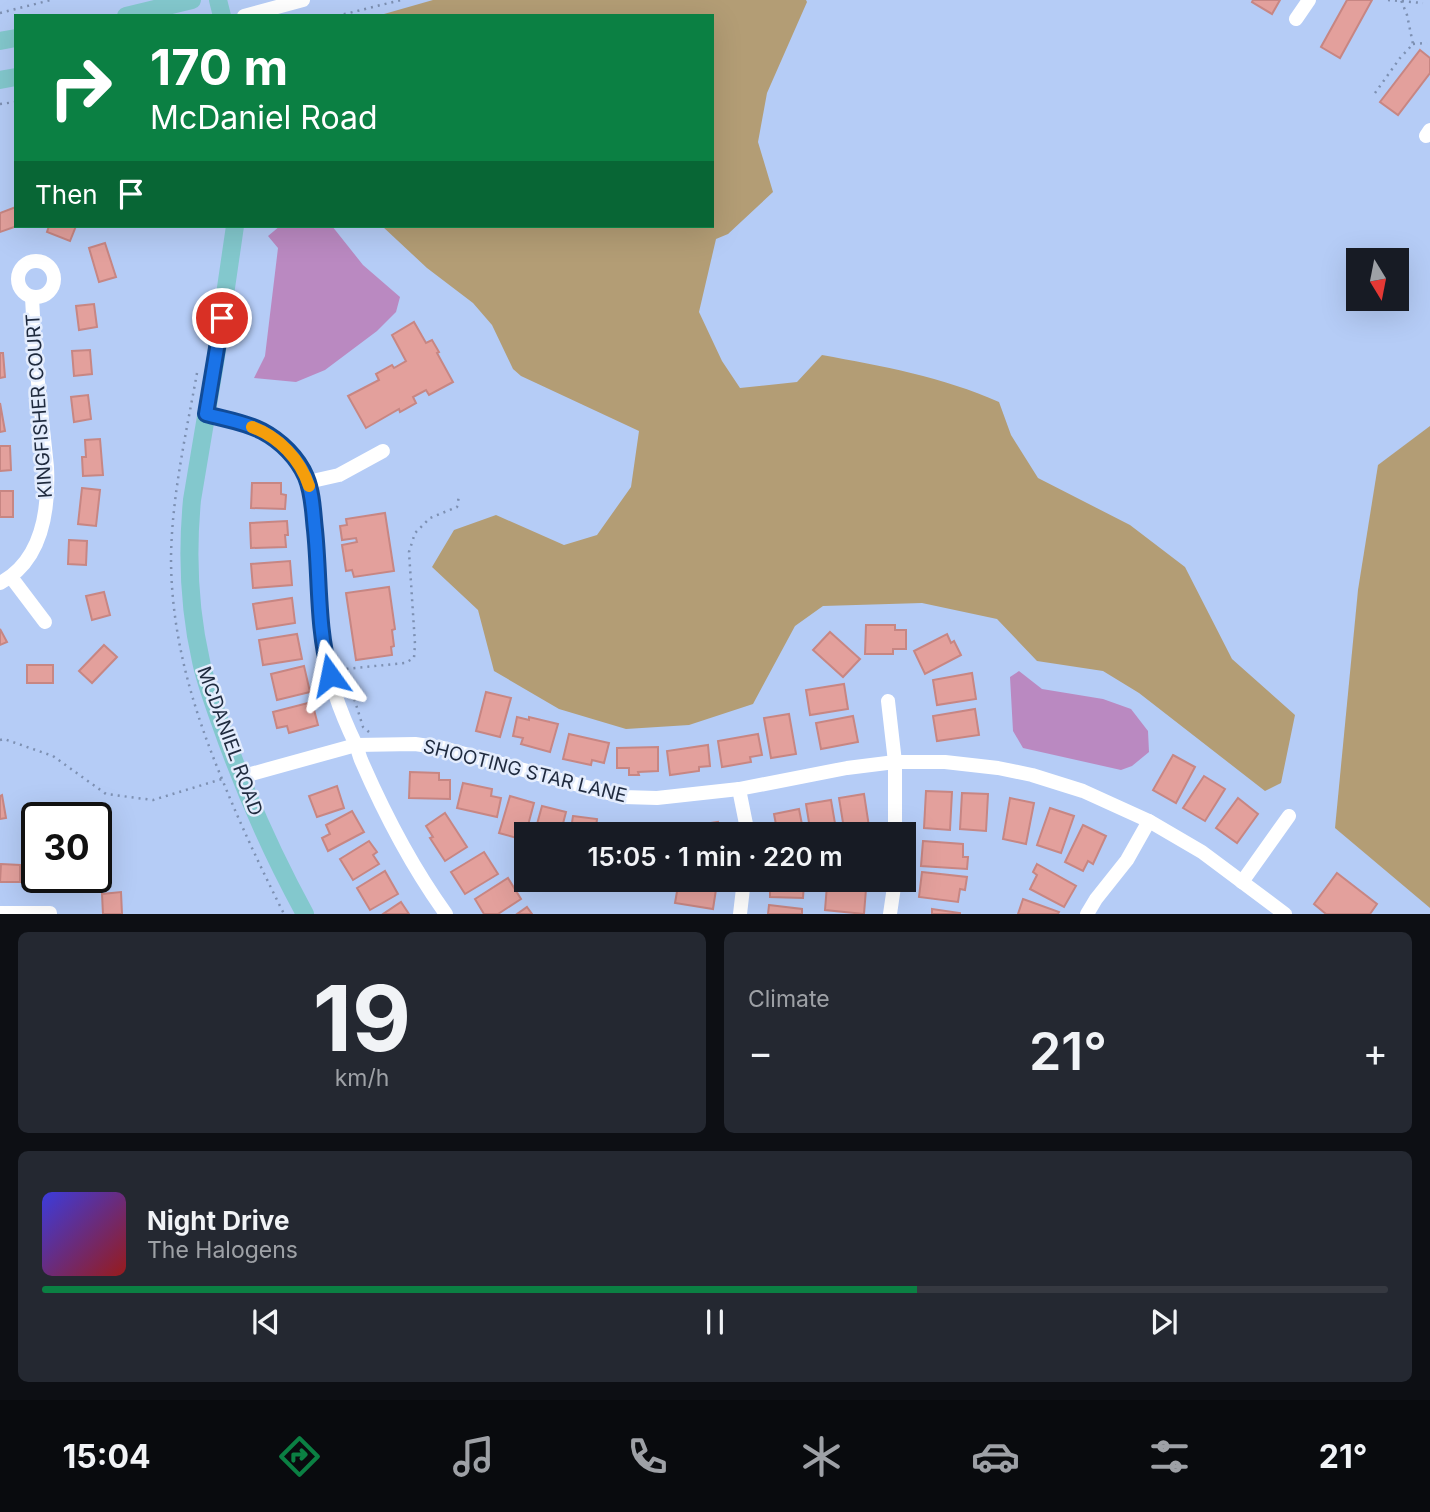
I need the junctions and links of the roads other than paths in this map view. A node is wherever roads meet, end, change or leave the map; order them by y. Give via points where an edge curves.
1 (192, 0) edge
2 (303, 0) edge
3 (1309, 0) edge
4 (135, 14) edge
5 (251, 14) edge
6 (1296, 19) dead end
7 (235, 228) edge
8 (32, 297) dead end
9 (206, 414) junction
10 (383, 451) dead end
11 (308, 482) junction
12 (6, 580) edge
13 (45, 622) dead end
14 (888, 701) dead end
15 (356, 745) junction
16 (895, 762) junction
17 (240, 777) junction
18 (739, 789) junction
19 (1289, 816) dead end
20 (1149, 821) junction
21 (746, 822) edge
22 (895, 822) edge
23 (1242, 882) junction
24 (743, 892) edge
25 (893, 892) edge
26 (0, 913) edge
27 (50, 913) edge
28 (305, 914) edge
29 (446, 914) edge
30 (740, 914) edge
31 (890, 914) edge
32 (1087, 914) edge
33 (1284, 914) edge

1 - 4 main road
2 - 5 street
3 - 6 street
7 - 9 main road, MCDANIEL ROAD
8 - 12 street, KINGFISHER COURT via 48,486 40,535 28,558
9 - 11 street via 270,436 287,450
9 - 17 main road, MCDANIEL ROAD via 190,523 190,592 200,660
10 - 11 street via 339,475
11 - 15 street via 323,647 333,688
12 - 13 street
14 - 16 street
15 - 17 street, SHOOTING STAR LANE
15 - 18 street, SHOOTING STAR LANE via 443,748 623,797
15 - 29 street via 394,827
16 - 18 street, SHOOTING STAR LANE
16 - 20 street, SHOOTING STAR LANE via 945,762 1032,775 1083,791
16 - 22 street
17 - 28 main road, MCDANIEL ROAD
18 - 21 street
19 - 23 street
20 - 23 street, SHOOTING STAR LANE
20 - 32 street
23 - 33 street, SHOOTING STAR LANE
24 - 30 street
25 - 31 street
26 - 27 street

